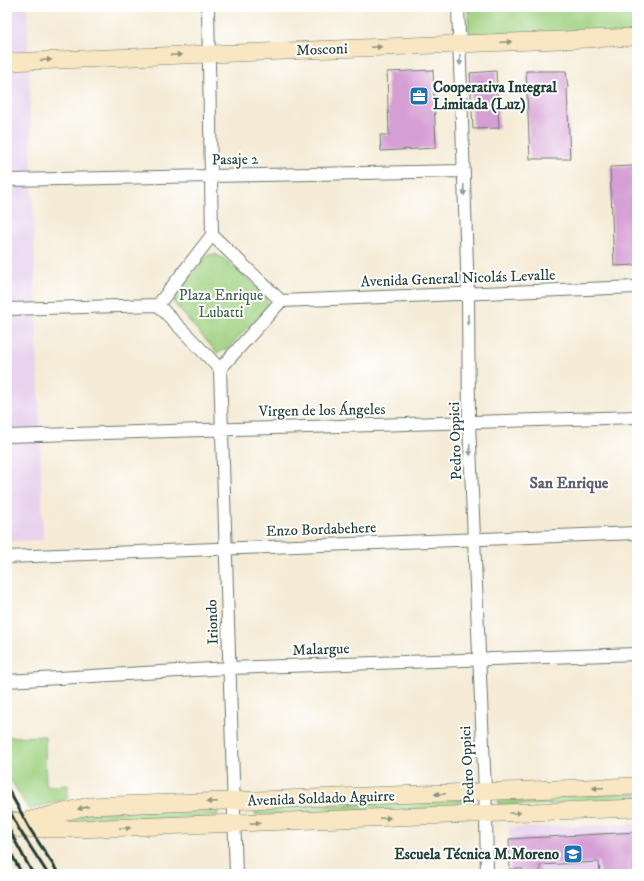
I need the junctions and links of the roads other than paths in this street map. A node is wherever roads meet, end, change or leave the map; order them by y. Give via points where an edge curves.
1 (208, 7) edge
2 (458, 7) edge
3 (637, 37) edge
4 (460, 44) junction
5 (209, 54) junction
6 (7, 62) edge
7 (464, 171) junction
8 (211, 176) junction
9 (7, 180) edge
10 (212, 235) junction
11 (637, 287) edge
12 (468, 294) junction
13 (281, 301) junction
14 (158, 305) junction
15 (7, 309) edge
16 (220, 369) junction
17 (637, 417) edge
18 (469, 422) junction
19 (222, 429) junction
20 (7, 436) edge
21 (637, 533) edge
22 (475, 539) junction
23 (225, 549) junction
24 (7, 558) edge
25 (637, 654) edge
26 (479, 660) junction
27 (229, 668) junction
28 (7, 681) edge
29 (637, 786) edge
30 (485, 792) junction
31 (233, 801) junction
32 (637, 808) edge
33 (486, 814) junction
34 (7, 821) edge
35 (234, 824) junction
36 (7, 830) edge
37 (236, 874) edge
38 (487, 874) edge

1 - 5 street
2 - 4 street, Pedro Oppici
4 -> 3 main road, Mosconi
5 -> 4 main road, Mosconi
4 -> 7 street, Pedro Oppici
6 -> 5 main road, Mosconi
5 - 8 street
7 - 8 street, Pasaje 2
7 -> 12 street, Pedro Oppici
8 - 9 street, Pasaje 2
8 - 10 street
10 - 13 street
10 - 14 street
11 - 12 street, Avenida General Nicolás Levalle
12 - 13 street, Avenida General Nicolás Levalle
12 -> 18 street, Pedro Oppici
13 - 16 street
14 - 15 street
14 - 16 street
16 - 19 street, Iriondo
17 - 18 street, Virgen de los Ángeles
18 - 19 street, Virgen de los Ángeles
18 -> 22 street, Pedro Oppici
19 - 20 street, Virgen de los Ángeles
19 - 23 street, Iriondo
21 - 22 street, Enzo Bordabehere
22 - 23 street, Enzo Bordabehere
22 - 26 street, Pedro Oppici
23 - 24 street, Enzo Bordabehere
23 - 27 street, Iriondo
25 - 26 street, Malargue
26 - 27 street, Malargue
26 - 30 street, Pedro Oppici
27 - 28 street, Malargue
27 - 31 street, Iriondo
29 -> 30 main road, Avenida Soldado Aguirre
30 -> 31 main road, Avenida Soldado Aguirre
30 - 33 street, Pedro Oppici
31 -> 34 main road, Avenida Soldado Aguirre via 89,806 26,821
31 - 35 street, Iriondo
33 -> 32 main road, Avenida Soldado Aguirre
35 -> 33 main road, Avenida Soldado Aguirre
33 - 38 street, Pedro Oppici
36 -> 35 main road, Avenida Soldado Aguirre
35 - 37 street, Iriondo

